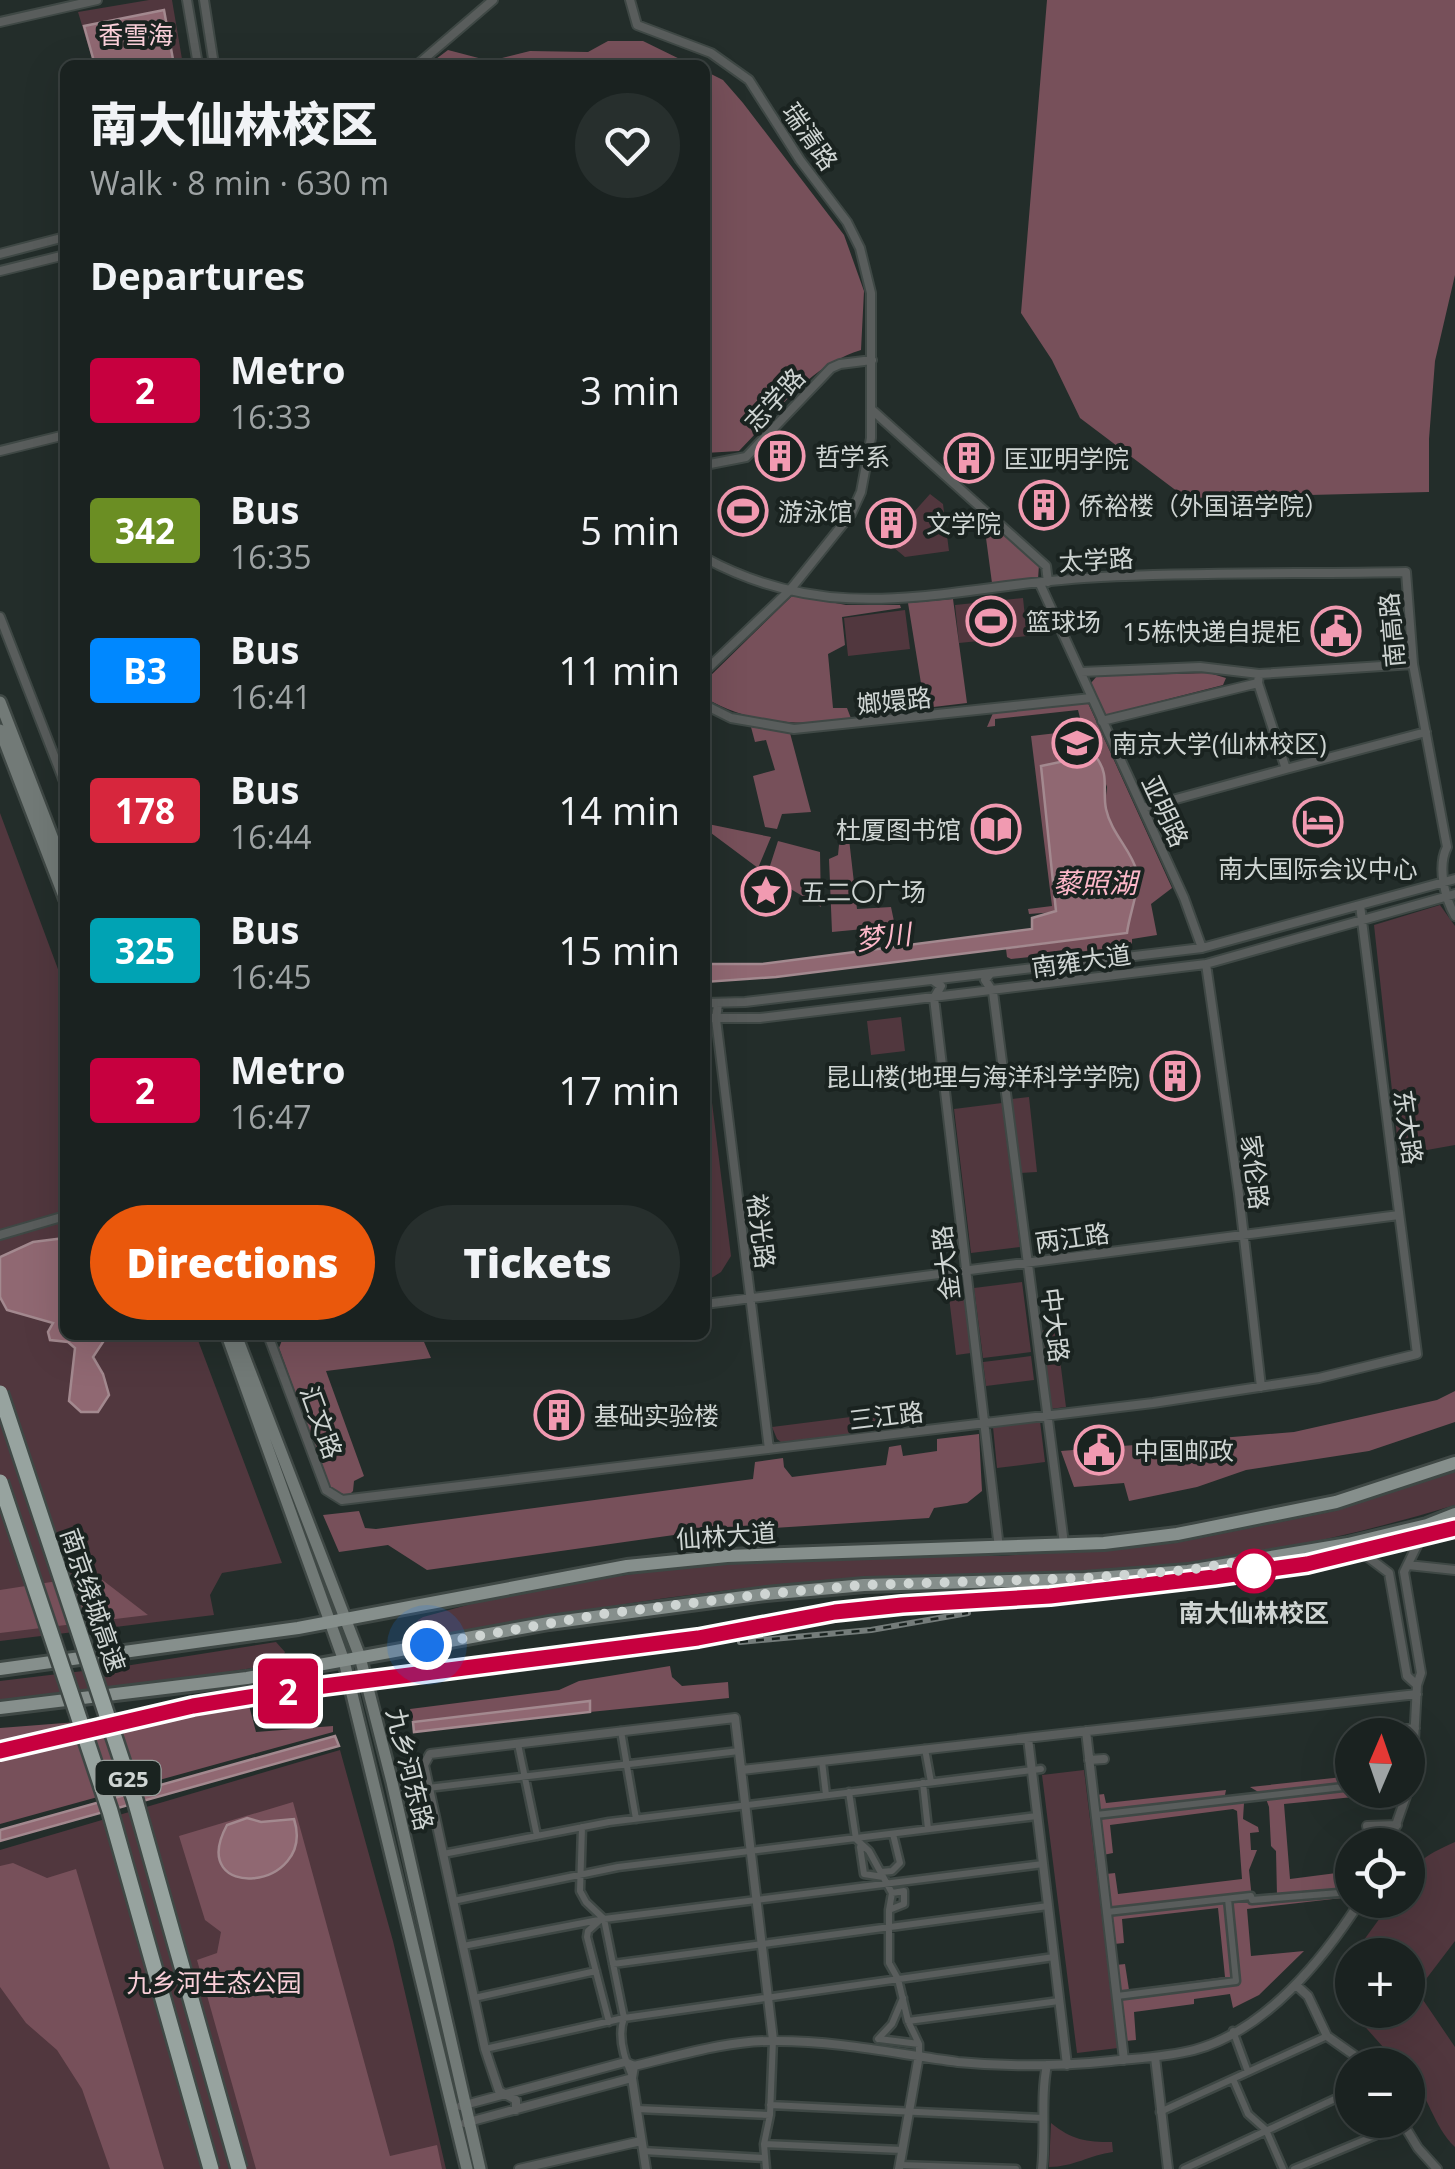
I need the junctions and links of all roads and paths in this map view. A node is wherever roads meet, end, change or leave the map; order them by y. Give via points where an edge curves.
1 (97, 0) edge
2 (187, 0) edge
3 (204, 0) edge
4 (494, 0) edge
5 (630, 0) edge
6 (0, 22) edge
7 (197, 60) edge
8 (213, 60) edge
9 (423, 60) edge
10 (60, 238) edge
11 (0, 254) edge
12 (60, 255) edge
13 (0, 271) edge
14 (872, 360) junction
15 (871, 408) junction
16 (60, 437) edge
17 (0, 451) edge
18 (710, 464) edge
19 (710, 560) edge
20 (1406, 572) joint
21 (1044, 583) junction
22 (790, 590) junction
23 (0, 617) edge
24 (1412, 664) junction
25 (710, 666) edge
26 (1081, 672) junction
27 (1258, 679) junction
28 (1091, 698) junction
29 (0, 702) edge
30 (710, 708) edge
31 (1102, 720) junction
32 (0, 730) edge
33 (1426, 732) junction
34 (1286, 770) junction
35 (60, 771) edge
36 (1143, 808) junction
37 (60, 857) edge
38 (1455, 879) edge
39 (1444, 881) junction
40 (60, 886) edge
41 (1451, 895) edge
42 (1360, 905) junction
43 (1455, 916) edge
44 (1363, 921) junction
45 (1202, 948) junction
46 (1206, 964) junction
47 (990, 974) junction
48 (934, 980) junction
49 (993, 992) junction
50 (934, 998) junction
51 (710, 1003) edge
52 (718, 1004) junction
53 (710, 1019) edge
54 (716, 1020) junction
55 (1399, 1215) junction
56 (60, 1217) edge
57 (1243, 1234) junction
58 (0, 1235) edge
59 (1028, 1263) junction
60 (966, 1271) junction
61 (751, 1298) junction
62 (710, 1303) edge
63 (229, 1340) edge
64 (238, 1340) edge
65 (270, 1340) edge
66 (1417, 1354) joint
67 (1261, 1387) junction
68 (0, 1392) edge
69 (1048, 1416) junction
70 (984, 1423) junction
71 (769, 1448) junction
72 (1455, 1463) edge
73 (0, 1482) edge
74 (358, 1499) joint
75 (1455, 1514) edge
76 (1427, 1525) junction
77 (1064, 1544) junction
78 (1348, 1544) junction
79 (999, 1548) junction
80 (1408, 1564) junction
81 (1455, 1570) edge
82 (340, 1621) junction
83 (360, 1657) junction
84 (344, 1661) junction
85 (0, 1669) edge
86 (1417, 1689) junction
87 (0, 1708) edge
88 (1416, 1718) edge
89 (621, 1731) junction
90 (1086, 1731) junction
91 (1028, 1738) junction
92 (518, 1744) junction
93 (925, 1749) junction
94 (740, 1750) junction
95 (1104, 1759) dead end
96 (1089, 1760) junction
97 (822, 1761) junction
98 (627, 1764) junction
99 (1036, 1769) junction
100 (742, 1770) junction
101 (524, 1776) junction
102 (927, 1783) junction
103 (428, 1788) junction
104 (1335, 1788) edge
105 (849, 1792) junction
106 (826, 1795) junction
107 (746, 1805) junction
108 (1402, 1808) edge
109 (1037, 1816) junction
110 (1096, 1816) junction
111 (636, 1819) junction
112 (1397, 1825) junction
113 (1366, 1826) dead end
114 (582, 1827) junction
115 (1396, 1828) edge
116 (928, 1829) junction
117 (893, 1834) junction
118 (537, 1836) junction
119 (858, 1842) junction
120 (752, 1850) junction
121 (443, 1854) junction
122 (1114, 1859) dead end
123 (1101, 1860) junction
124 (1043, 1864) junction
125 (580, 1874) junction
126 (884, 1877) junction
127 (892, 1893) junction
128 (1335, 1893) edge
129 (1228, 1899) junction
130 (758, 1900) junction
131 (453, 1901) junction
132 (1048, 1906) junction
133 (889, 1910) junction
134 (1107, 1912) junction
135 (1349, 1918) edge
136 (604, 1919) junction
137 (890, 1927) junction
138 (763, 1944) junction
139 (462, 1946) junction
140 (1125, 1948) dead end
141 (1112, 1950) junction
142 (1054, 1957) junction
143 (613, 1964) junction
144 (596, 1971) junction
145 (898, 1979) junction
146 (1296, 1985) junction
147 (769, 1995) junction
148 (1117, 1996) junction
149 (474, 1998) junction
150 (903, 1998) junction
151 (1060, 2001) junction
152 (624, 2018) junction
153 (908, 2021) junction
154 (609, 2022) junction
155 (1233, 2031) junction
156 (1327, 2036) junction
157 (773, 2040) junction
158 (919, 2044) junction
159 (1344, 2048) edge
160 (485, 2049) junction
161 (919, 2055) junction
162 (1154, 2057) junction
163 (1124, 2060) junction
164 (630, 2064) junction
165 (1047, 2065) junction
166 (1067, 2065) junction
167 (1248, 2072) junction
168 (632, 2078) junction
169 (1233, 2079) junction
170 (504, 2096) junction
171 (1335, 2098) edge
172 (466, 2104) junction
173 (770, 2106) junction
174 (452, 2108) junction
175 (636, 2109) junction
176 (516, 2110) junction
177 (909, 2110) junction
178 (1159, 2113) junction
179 (770, 2115) junction
180 (1045, 2118) junction
181 (462, 2124) junction
182 (1266, 2130) junction
183 (1369, 2138) edge
184 (1413, 2138) edge
185 (641, 2141) junction
186 (764, 2144) junction
187 (903, 2150) junction
188 (643, 2152) junction
189 (764, 2158) junction
190 (1313, 2165) edge
191 (900, 2167) edge
192 (1434, 2168) edge
193 (211, 2169) edge
194 (239, 2169) edge
195 (466, 2169) edge
196 (480, 2169) edge
197 (519, 2169) edge
198 (646, 2169) edge
199 (766, 2169) edge
200 (1016, 2169) edge
201 (1042, 2169) edge
202 (1168, 2169) edge
203 (1184, 2169) edge
204 (1283, 2169) edge
205 (1294, 2169) edge

1 - 6 street
2 - 7 street
3 - 8 street
4 - 9 street
5 - 14 street, 瑞清路 via 638,25 710,53 749,80 847,222 871,292
10 - 11 street
12 - 13 street
14 - 15 street, 瑞清路
14 - 18 street, 志学路 via 831,368 746,457
15 - 21 street, 亚明路 via 1046,566
15 - 22 street, 瑞清路 via 861,492
16 - 17 street
19 - 22 street, 太学路
20 - 21 street, 太学路 via 1101,576
20 - 24 street, 南高路
21 - 22 street, 太学路 via 909,600
21 - 26 street, 亚明路
22 - 25 street, 瑞清路
23 - 35 street
24 - 27 street
24 - 33 street, 南高路
26 - 27 street via 1200,668
26 - 28 street, 亚明路
27 - 31 street
27 - 34 street
28 - 30 street, 嫏嬛路 via 794,729
28 - 31 street, 亚明路
29 - 37 main road
31 - 36 street, 亚明路
32 - 40 main road
33 - 34 street
33 - 39 street, 南高路 via 1448,847 1441,859
34 - 36 street
36 - 45 street, 亚明路
38 - 39 street, 南雍大道
39 - 41 street, 南高路
39 - 42 street, 南雍大道
41 - 43 street, 南高路
41 - 44 street, 南雍大道
42 - 44 street, 东大路
42 - 45 street, 南雍大道
44 - 46 street, 南雍大道
44 - 55 street, 东大路
45 - 47 street, 南雍大道
46 - 49 street, 南雍大道
46 - 57 street, 家伦路
47 - 48 street, 南雍大道
47 - 49 street, 中大路 via 985,980
48 - 50 street, 金大路 via 941,990
48 - 52 street, 南雍大道
49 - 50 street, 南雍大道
49 - 59 street, 中大路
50 - 54 street, 南雍大道
50 - 60 street, 金大路
51 - 52 street, 南雍大道
52 - 54 street, 裕光路
53 - 54 street, 南雍大道
54 - 61 street, 裕光路
55 - 57 street, 两江路
55 - 66 street, 东大路
56 - 58 street
57 - 59 street, 两江路
57 - 67 street, 家伦路
59 - 60 street, 两江路
59 - 69 street, 中大路
60 - 61 street, 两江路
60 - 70 street, 金大路
61 - 62 street, 两江路
61 - 71 street, 裕光路
63 - 82 main road, 九乡河东路
64 - 82 main road, 九乡河东路
65 - 74 street, 汇文路 via 326,1490 342,1500
66 - 67 street, 三江路
67 - 69 street, 三江路
68 - 194 highway, 南京绕城高速 / G25, bridge via 135,1800
69 - 70 street, 三江路
69 - 77 street, 中大路
70 - 71 street, 三江路
70 - 79 street, 金大路
71 - 74 street, 三江路
72 - 77 main road, 仙林大道 via 1336,1502 1244,1522
73 - 193 highway, 南京绕城高速 / G25, bridge via 110,1811
75 - 76 main road
76 - 78 main road
76 - 80 street
77 - 79 main road, 仙林大道
78 - 83 main road via 1171,1572 766,1594 549,1622
78 - 86 street via 1389,1574 1407,1676
79 - 82 main road, 仙林大道 via 761,1554 627,1566
80 - 81 street
80 - 86 street via 1421,1673
82 - 83 main road, 九乡河东路
82 - 84 main road, 九乡河东路
82 - 85 main road, 仙林大道
83 - 84 main road
83 - 172 main road, 九乡河东路
84 - 87 main road
84 - 174 main road, 九乡河东路
86 - 88 street
86 - 90 street
89 - 92 street
89 - 94 street via 735,1718
89 - 98 street
90 - 91 street
90 - 96 street
91 - 93 street
91 - 99 street
92 - 101 street
92 - 103 street via 430,1754 424,1765
93 - 97 street
93 - 102 street
94 - 98 street
94 - 100 street
95 - 96 street
96 - 110 street
97 - 100 street
97 - 106 street
98 - 101 street
98 - 111 street
99 - 102 street
99 - 109 street
100 - 107 street
101 - 103 street
101 - 118 street
102 - 105 street
102 - 116 street
103 - 121 street
104 - 110 street
105 - 106 street
105 - 119 street
106 - 107 street
107 - 111 street
107 - 120 street
108 - 112 street
109 - 116 street
109 - 124 street
110 - 123 street
111 - 114 street
112 - 113 street
112 - 115 street
114 - 118 street
114 - 125 street
116 - 117 street
117 - 119 street
117 - 126 street via 900,1863
118 - 121 street
119 - 120 street
119 - 126 street
119 - 126 street via 864,1874
120 - 125 street
120 - 130 street
121 - 131 street
122 - 123 street
123 - 134 street
124 - 126 street
124 - 132 street
125 - 131 street
125 - 136 street via 580,1892
126 - 127 street
126 - 130 street
127 - 133 street
127 - 133 street via 904,1891 904,1904
128 - 129 street
129 - 134 street
129 - 148 street via 1236,1981
130 - 136 street
130 - 138 street
131 - 139 street
132 - 137 street
132 - 142 street
133 - 137 street
134 - 141 street
135 - 146 street
136 - 139 street
136 - 143 street
136 - 144 street via 588,1931
137 - 138 street
137 - 145 street via 889,1963
138 - 143 street
138 - 147 street
139 - 149 street
140 - 141 street
141 - 148 street
142 - 145 street
142 - 151 street
143 - 152 street
144 - 149 street
144 - 154 street
145 - 147 street
145 - 150 street
146 - 155 street
146 - 156 street
147 - 152 street
147 - 157 street
148 - 163 street
149 - 160 street
150 - 153 street
150 - 158 street via 878,2039
151 - 153 street
151 - 166 street
152 - 154 street
152 - 164 street
153 - 158 street
154 - 160 street
155 - 162 street via 1198,2049
155 - 167 street
156 - 159 street
156 - 167 street
157 - 161 street
157 - 164 street
157 - 173 street
158 - 161 street
160 - 170 street
161 - 165 street
161 - 177 street
162 - 163 street
162 - 178 street
163 - 166 street
164 - 168 street
164 - 170 street
165 - 166 street
165 - 180 street
167 - 169 street
168 - 175 street
168 - 176 street
169 - 178 street
169 - 182 street via 1248,2114
170 - 172 street
170 - 176 street via 516,2100
171 - 182 street
172 - 174 street
172 - 181 main road, 九乡河东路
173 - 177 street
173 - 179 street
174 - 181 main road, 九乡河东路
175 - 179 street
175 - 185 street
176 - 181 street
177 - 180 street
177 - 187 street
178 - 202 street
179 - 186 street
180 - 201 street
181 - 195 main road, 九乡河东路
181 - 196 main road, 九乡河东路
182 - 203 street
182 - 204 street
183 - 190 street
184 - 192 street
185 - 188 street
185 - 197 street
186 - 187 street
186 - 189 street
187 - 191 street
188 - 189 street
188 - 198 street
189 - 199 street
190 - 205 street
191 - 200 street

